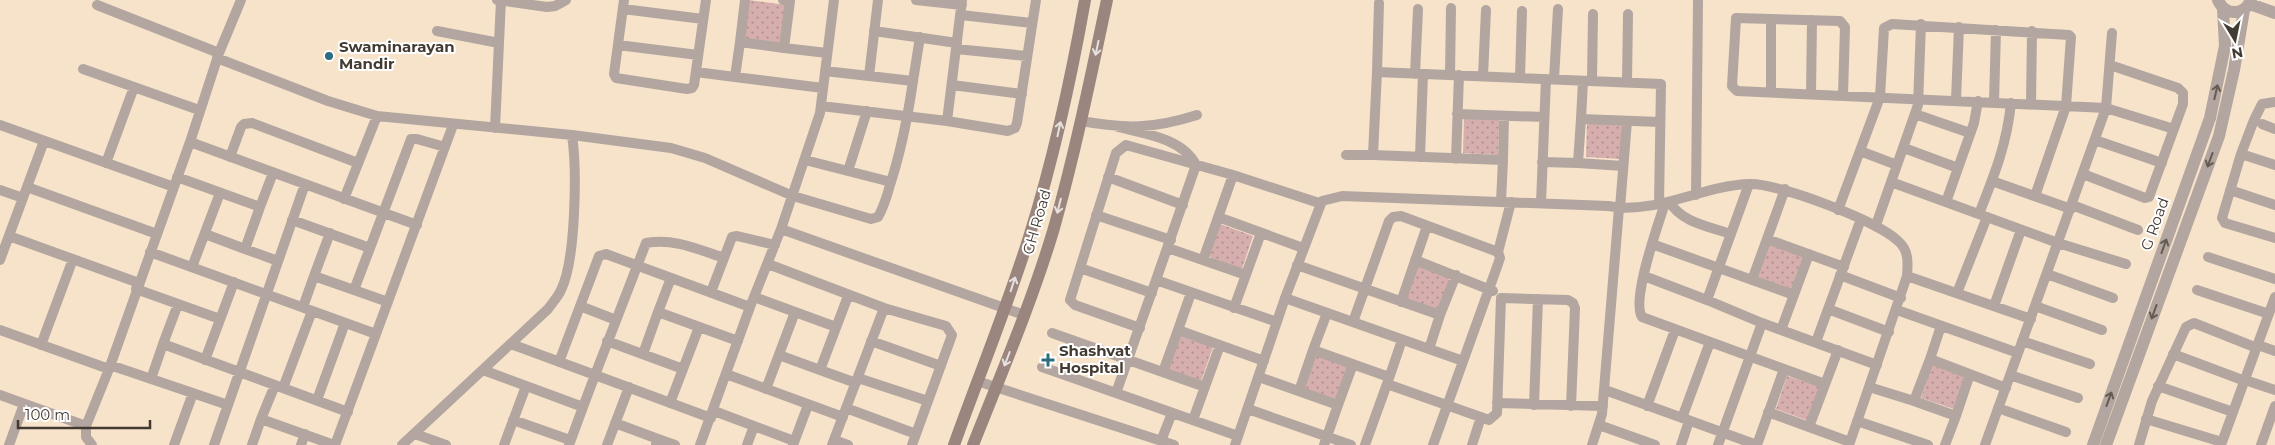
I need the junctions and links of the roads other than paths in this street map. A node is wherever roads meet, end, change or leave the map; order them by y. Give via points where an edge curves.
1 (241, 0) edge
2 (500, 0) edge
3 (566, 0) edge
4 (706, 0) edge
5 (745, 0) edge
6 (788, 0) edge
7 (834, 0) edge
8 (878, 0) edge
9 (922, 0) edge
10 (1036, 0) edge
11 (1085, 0) edge
12 (1107, 0) edge
13 (1698, 0) edge
14 (2208, 0) edge
15 (1379, 3) dead end
16 (2219, 3) edge
17 (97, 5) dead end
18 (623, 5) edge
19 (2248, 5) edge
20 (961, 7) edge
21 (1451, 8) dead end
22 (1418, 9) dead end
23 (1558, 9) dead end
24 (1486, 10) dead end
25 (1522, 11) dead end
26 (2275, 13) edge
27 (1593, 14) dead end
28 (1628, 14) dead end
29 (1771, 19) junction
30 (703, 20) junction
31 (1812, 20) junction
32 (1032, 23) junction
33 (1921, 24) junction
34 (1959, 27) junction
35 (1996, 30) junction
36 (437, 31) dead end
37 (874, 31) junction
38 (2032, 31) junction
39 (2112, 33) dead end
40 (920, 38) junction
41 (740, 42) junction
42 (499, 43) junction
43 (618, 45) junction
44 (957, 46) junction
45 (784, 48) junction
46 (827, 53) junction
47 (218, 56) junction
48 (698, 56) junction
49 (1027, 56) junction
50 (2110, 65) junction
51 (83, 69) dead end
52 (696, 72) junction
53 (825, 72) junction
54 (1377, 72) junction
55 (1419, 74) junction
56 (1454, 75) junction
57 (869, 76) junction
58 (1483, 76) junction
59 (735, 77) junction
60 (1520, 78) junction
61 (1550, 79) junction
62 (913, 81) junction
63 (1587, 81) junction
64 (1627, 82) junction
65 (952, 85) junction
66 (134, 87) junction
67 (823, 88) junction
68 (1771, 92) junction
69 (1022, 94) junction
70 (1811, 94) junction
71 (1843, 95) junction
72 (1880, 97) junction
73 (1918, 99) junction
74 (1956, 100) junction
75 (1978, 101) junction
76 (1994, 102) junction
77 (2275, 102) edge
78 (2011, 103) junction
79 (2031, 104) junction
80 (821, 106) junction
81 (2066, 106) junction
82 (2106, 108) junction
83 (199, 110) junction
84 (867, 111) junction
85 (1457, 114) junction
86 (1916, 114) junction
87 (1197, 115) dead end
88 (377, 116) junction
89 (908, 116) junction
90 (1504, 116) junction
91 (1544, 117) junction
92 (1581, 119) junction
93 (947, 121) junction
94 (1081, 121) junction
95 (1627, 121) junction
96 (1660, 122) junction
97 (2262, 124) dead end
98 (0, 125) edge
99 (454, 125) junction
100 (1118, 127) junction
101 (495, 128) junction
102 (2174, 129) junction
103 (2275, 129) edge
104 (1970, 133) junction
105 (572, 135) junction
106 (2096, 140) junction
107 (44, 141) junction
108 (190, 142) junction
109 (445, 148) junction
110 (1904, 148) junction
111 (1860, 152) junction
112 (2241, 154) junction
113 (1346, 155) dead end
114 (1373, 155) junction
115 (230, 157) junction
116 (1420, 157) junction
117 (1456, 159) junction
118 (804, 160) junction
119 (1503, 160) junction
120 (1542, 162) junction
121 (106, 163) junction
122 (1578, 163) junction
123 (2162, 163) junction
124 (358, 164) junction
125 (2275, 164) edge
126 (1196, 165) junction
127 (1897, 165) junction
128 (1624, 166) junction
129 (1958, 168) junction
130 (848, 171) junction
131 (273, 172) junction
132 (2083, 174) junction
133 (1233, 175) junction
134 (177, 177) junction
135 (1108, 177) junction
136 (1992, 181) junction
137 (891, 182) junction
138 (1892, 182) junction
139 (305, 184) junction
140 (1749, 184) junction
141 (27, 187) junction
142 (174, 187) junction
143 (1785, 189) junction
144 (0, 190) edge
145 (2230, 190) junction
146 (220, 193) junction
147 (1696, 195) junction
148 (794, 196) junction
149 (2035, 196) junction
150 (23, 198) junction
151 (344, 199) junction
152 (1506, 202) junction
153 (1946, 202) junction
154 (1319, 203) junction
155 (1541, 203) junction
156 (1665, 203) junction
157 (1183, 205) junction
158 (2275, 205) edge
159 (260, 207) junction
160 (2071, 207) junction
161 (1620, 208) junction
162 (1838, 210) junction
163 (383, 213) junction
164 (1096, 215) junction
165 (1983, 215) junction
166 (1218, 218) junction
167 (1861, 219) junction
168 (292, 220) junction
169 (417, 225) junction
170 (1876, 225) junction
171 (1427, 226) junction
172 (782, 229) junction
173 (2021, 230) junction
174 (2138, 230) dead end
175 (330, 233) junction
176 (1261, 233) junction
177 (157, 234) junction
178 (205, 234) junction
179 (1731, 234) junction
180 (9, 236) junction
181 (2275, 238) edge
182 (1767, 239) junction
183 (2058, 243) junction
184 (1169, 244) junction
185 (1652, 244) junction
186 (775, 245) junction
187 (370, 248) junction
188 (1303, 248) junction
189 (245, 249) junction
190 (150, 252) junction
191 (1498, 252) junction
192 (1808, 254) junction
193 (2208, 257) dead end
194 (724, 258) junction
195 (0, 259) edge
196 (73, 259) junction
197 (1203, 260) junction
198 (1415, 260) junction
199 (278, 261) junction
200 (768, 264) junction
201 (2126, 264) dead end
202 (636, 265) junction
203 (1297, 265) junction
204 (192, 267) junction
205 (1080, 268) junction
206 (1719, 268) junction
207 (1842, 271) junction
208 (2047, 274) junction
209 (1246, 275) junction
210 (1456, 275) junction
211 (314, 276) junction
212 (1644, 276) junction
213 (1907, 276) junction
214 (671, 278) junction
215 (2275, 279) edge
216 (1156, 280) junction
217 (1752, 280) junction
218 (234, 282) junction
219 (138, 286) junction
220 (1489, 288) junction
221 (1365, 289) junction
222 (354, 290) junction
223 (2197, 290) dead end
224 (711, 292) junction
225 (1191, 292) junction
226 (1152, 293) junction
227 (1957, 293) junction
228 (266, 295) junction
229 (1794, 295) junction
230 (848, 296) junction
231 (754, 297) junction
232 (2275, 297) edge
233 (1285, 298) junction
234 (1501, 298) junction
235 (1901, 298) junction
236 (2114, 298) dead end
237 (1538, 299) junction
238 (1707, 300) junction
239 (388, 302) junction
240 (1401, 302) junction
241 (178, 304) junction
242 (580, 306) junction
243 (1994, 306) junction
244 (2035, 306) junction
245 (750, 307) junction
246 (884, 308) junction
247 (1234, 308) junction
248 (307, 309) junction
249 (1005, 309) junction
250 (1828, 309) junction
251 (1897, 310) junction
252 (2272, 310) edge
253 (658, 312) junction
254 (795, 312) junction
255 (1327, 313) junction
256 (1024, 315) junction
257 (1440, 315) junction
258 (220, 319) junction
259 (2030, 319) junction
260 (616, 320) junction
261 (1277, 322) junction
262 (1353, 322) junction
263 (345, 323) junction
264 (1762, 323) junction
265 (1941, 326) junction
266 (699, 327) junction
267 (836, 327) junction
268 (1140, 328) junction
269 (0, 330) edge
270 (1178, 330) junction
271 (1675, 330) junction
272 (1781, 330) junction
273 (2102, 330) dead end
274 (1889, 332) junction
275 (1052, 333) dead end
276 (376, 334) junction
277 (1402, 340) junction
278 (608, 341) junction
279 (738, 341) junction
280 (871, 341) junction
281 (1710, 342) junction
282 (1816, 342) junction
283 (2022, 342) junction
284 (163, 344) junction
285 (511, 344) junction
286 (41, 345) junction
287 (1220, 345) junction
288 (2257, 347) junction
289 (1429, 349) junction
290 (1313, 350) junction
291 (1838, 350) junction
292 (2275, 352) edge
293 (2018, 353) junction
294 (642, 354) junction
295 (2173, 354) junction
296 (779, 355) junction
297 (1750, 356) junction
298 (1930, 359) junction
299 (205, 360) junction
300 (1128, 360) junction
301 (1264, 361) junction
302 (1463, 361) junction
303 (559, 362) junction
304 (1353, 364) junction
305 (1877, 364) junction
306 (2090, 364) dead end
307 (941, 366) junction
308 (109, 367) junction
309 (1042, 367) dead end
310 (683, 369) junction
311 (1784, 369) junction
312 (483, 370) junction
313 (820, 370) junction
314 (239, 372) junction
315 (1163, 372) junction
316 (726, 374) junction
317 (1970, 374) junction
318 (595, 375) junction
319 (2010, 375) junction
320 (1259, 377) junction
321 (151, 379) junction
322 (857, 380) junction
323 (1388, 380) junction
324 (2245, 380) junction
325 (977, 381) junction
326 (1825, 384) junction
327 (526, 386) junction
328 (2158, 386) junction
329 (279, 387) junction
330 (629, 387) junction
331 (1205, 387) junction
332 (1869, 387) junction
333 (996, 388) junction
334 (2006, 388) junction
335 (766, 389) junction
336 (1605, 390) junction
337 (2275, 390) edge
338 (1299, 391) junction
339 (193, 393) junction
340 (1116, 393) junction
341 (0, 395) edge
342 (2078, 398) dead end
343 (317, 400) junction
344 (928, 401) junction
345 (1914, 401) junction
346 (670, 403) junction
347 (1497, 403) junction
348 (24, 404) junction
349 (808, 404) junction
350 (228, 405) junction
351 (1338, 405) junction
352 (1447, 405) junction
353 (1534, 405) junction
354 (1571, 406) junction
355 (1603, 406) junction
356 (1647, 406) junction
357 (2275, 406) edge
358 (583, 407) junction
359 (1998, 408) junction
360 (1248, 409) junction
361 (348, 412) junction
362 (1768, 412) junction
363 (2233, 412) junction
364 (844, 413) junction
365 (1172, 413) junction
366 (712, 414) junction
367 (1956, 416) junction
368 (1482, 417) junction
369 (262, 419) junction
370 (1686, 419) junction
371 (2146, 419) junction
372 (514, 420) junction
373 (1193, 420) junction
374 (1857, 421) junction
375 (615, 423) junction
376 (1598, 425) junction
377 (86, 426) junction
378 (754, 426) junction
379 (1810, 427) junction
380 (1722, 432) junction
381 (2066, 432) dead end
382 (305, 434) junction
383 (415, 434) junction
384 (916, 434) junction
385 (2270, 435) edge
386 (1236, 440) edge
387 (1161, 441) junction
388 (1325, 441) edge
389 (1901, 441) edge
390 (657, 442) edge
391 (1637, 442) edge
392 (570, 443) edge
393 (794, 443) edge
394 (833, 443) edge
395 (1849, 443) edge
396 (1988, 444) edge
397 (2221, 444) edge
398 (9, 445) edge
399 (92, 445) edge
400 (174, 445) edge
401 (214, 445) edge
402 (252, 445) edge
403 (301, 445) edge
404 (335, 445) edge
405 (402, 445) edge
406 (446, 445) edge
407 (504, 445) edge
408 (607, 445) edge
409 (675, 445) edge
410 (700, 445) edge
411 (747, 445) edge
412 (848, 445) edge
413 (912, 445) edge
414 (954, 445) edge
415 (973, 445) edge
416 (1174, 445) edge
417 (1351, 445) edge
418 (1365, 445) edge
419 (1433, 445) edge
420 (1472, 445) edge
421 (1592, 445) edge
422 (1655, 445) edge
423 (1681, 445) edge
424 (1718, 445) edge
425 (1757, 445) edge
426 (1928, 445) edge
427 (1945, 445) edge
428 (2093, 445) edge
429 (2106, 445) edge
430 (2139, 445) edge
431 (2261, 445) edge

1 - 47 street
2 - 3 street via 548,7
2 - 42 street
4 - 30 street
5 - 41 street
6 - 45 street
7 - 46 street
8 - 37 street
9 - 20 street
10 - 32 street
249 -> 11 main road, GH Road via 1057,138
12 -> 94 main road, GH Road
13 - 147 street
14 - 16 street
15 - 54 street
16 - 19 street via 2233,13
428 -> 16 street, G Road via 2210,118 2225,46
17 - 47 street
18 - 30 street
18 - 43 street
19 - 26 street
19 -> 429 street, G Road via 2219,136
20 - 32 street
20 - 44 street
21 - 56 street
22 - 55 street
23 - 61 street
24 - 58 street
25 - 60 street
27 - 63 street
28 - 64 street
29 - 31 street
29 - 68 street
29 - 68 street via 1736,18 1732,86 1737,90
30 - 48 street
31 - 70 street
31 - 71 street via 1843,23
32 - 49 street
33 - 34 street
33 - 72 street via 1892,24 1884,28
33 - 73 street
34 - 35 street
34 - 74 street
35 - 38 street
35 - 76 street
36 - 42 street
37 - 40 street
37 - 57 street
38 - 79 street
38 - 81 street via 2071,37
39 - 50 street
40 - 44 street
40 - 62 street
41 - 45 street
41 - 59 street
42 - 101 street
43 - 48 street
43 - 52 street via 614,74 620,81 687,89 694,85
44 - 49 street
44 - 65 street
45 - 46 street
46 - 53 street
47 - 83 street
47 - 88 street via 328,101
48 - 52 street
49 - 69 street
50 - 82 street
50 - 102 street via 2178,88 2184,98
51 - 66 street
52 - 59 street
53 - 57 street
53 - 67 street
54 - 55 street
54 - 114 street
55 - 56 street
55 - 116 street
56 - 58 street
56 - 85 street
57 - 62 street
58 - 60 street
59 - 67 street
60 - 61 street
61 - 63 street
61 - 91 street
62 - 89 street
63 - 64 street
63 - 92 street
64 - 96 street via 1661,84
65 - 69 street
65 - 93 street
66 - 83 street
66 - 121 street
67 - 80 street
68 - 70 street
69 - 93 street via 1015,128 1008,130
70 - 71 street
71 - 72 street
72 - 73 street
72 - 111 street
73 - 74 street
73 - 86 street
74 - 75 street
75 - 76 street
75 - 104 street
76 - 78 street
77 - 112 street via 2262,104
78 - 79 street
78 - 136 street via 2006,140
79 - 81 street
80 - 84 street
80 - 118 street
81 - 82 street
81 - 149 street
82 - 102 street
82 - 106 street
83 - 108 street
84 - 89 street
84 - 130 street
85 - 90 street
85 - 117 street
86 - 104 street
86 - 110 street
87 - 100 street via 1155,125
88 - 99 street
88 - 124 street
89 - 93 street
89 - 137 street
90 - 91 street
90 - 119 street
91 - 120 street
92 - 95 street
92 - 122 street
94 - 100 street
94 -> 256 main road, GH Road via 1053,229
95 - 96 street
95 - 128 street
96 - 156 street
97 - 103 street
98 - 107 street
99 - 101 street
99 - 109 street
100 - 126 street via 1176,144 1191,155
101 - 105 street
102 - 123 street
104 - 129 street
105 - 148 street via 671,148 705,158
105 - 285 street via 575,158 571,252 561,290 548,309
106 - 123 street
106 - 132 street
107 - 121 street
107 - 141 street
108 - 115 street
108 - 134 street
109 - 163 street via 411,139
109 - 169 street
110 - 127 street
110 - 129 street
111 - 127 street
111 - 162 street
112 - 125 street
112 - 145 street
113 - 114 street
114 - 116 street
115 - 124 street via 241,127 252,123
115 - 131 street
116 - 117 street
117 - 119 street
118 - 130 street
118 - 148 street
119 - 152 street
120 - 122 street
120 - 155 street
121 - 142 street
122 - 128 street
123 - 132 street via 2150,195 2145,198
124 - 151 street
126 - 133 street
126 - 135 street via 1126,145 1116,153
126 - 157 street
127 - 138 street
128 - 161 street
129 - 153 street
130 - 137 street
131 - 139 street
131 - 159 street
132 - 160 street
133 - 154 street
133 - 166 street
134 - 142 street
134 - 146 street
135 - 157 street
135 - 164 street
136 - 149 street
136 - 165 street
137 - 148 street via 878,218 871,219
138 - 153 street
138 - 170 street
139 - 151 street
139 - 168 street
140 - 143 street
140 - 147 street
140 - 179 street
141 - 150 street
141 - 177 street
142 - 177 street
143 - 162 street
143 - 182 street
144 - 150 street
145 - 158 street
145 - 181 street via 2223,222
146 - 159 street
146 - 178 street
147 - 156 street
148 - 172 street
149 - 160 street
150 - 180 street
151 - 163 street
152 - 154 street via 1342,196 1330,197
152 - 155 street
152 - 191 street
153 - 165 street
154 - 188 street
155 - 161 street
156 - 161 street
156 - 179 street via 1683,216
156 - 185 street
157 - 184 street
159 - 189 street
160 - 174 street
160 - 183 street
161 - 336 street
162 - 167 street
163 - 169 street
163 - 187 street
164 - 184 street
164 - 205 street
165 - 173 street
165 - 227 street
166 - 176 street
166 - 197 street
167 - 170 street
167 - 207 street
168 - 175 street
168 - 199 street
169 - 239 street
170 - 213 street via 1899,241 1906,251
171 - 191 street
171 - 198 street
171 - 221 street via 1401,216 1389,221
172 - 186 street
172 - 249 street
173 - 183 street
173 - 243 street
175 - 187 street
175 - 211 street
176 - 188 street
176 - 209 street
177 - 190 street
178 - 189 street
178 - 204 street
179 - 206 street
180 - 195 street
180 - 196 street
182 - 192 street
182 - 217 street
183 - 201 street
183 - 208 street
184 - 197 street
184 - 216 street
185 - 206 street
185 - 212 street
186 - 194 street via 732,237
186 - 200 street
187 - 222 street
188 - 203 street
189 - 199 street
190 - 204 street
190 - 219 street
191 - 220 street via 1500,258
192 - 207 street
192 - 229 street
193 - 215 street
194 - 202 street via 661,240 646,243
194 - 224 street
196 - 219 street
196 - 286 street
197 - 209 street
198 - 210 street
198 - 240 street
199 - 228 street
200 - 230 street
200 - 231 street
202 - 214 street
202 - 242 street via 606,254 599,256
202 - 260 street
203 - 221 street
203 - 233 street
204 - 218 street
205 - 226 street
205 - 268 street via 1071,294 1072,303
206 - 217 street
206 - 238 street
207 - 235 street
207 - 250 street
208 - 236 street
208 - 244 street
209 - 247 street
210 - 220 street
210 - 257 street
211 - 222 street
211 - 248 street
212 - 238 street
212 - 271 street via 1639,313
213 - 227 street
213 - 235 street
214 - 224 street
214 - 253 street
216 - 225 street
216 - 226 street
217 - 229 street
218 - 228 street
218 - 258 street
219 - 241 street
219 - 308 street
220 - 234 street
220 - 302 street
221 - 240 street
221 - 262 street
222 - 239 street
223 - 252 street
224 - 245 street
225 - 247 street
225 - 270 street
226 - 268 street
227 - 243 street
228 - 248 street
228 - 314 street
229 - 272 street
230 - 246 street
230 - 267 street
231 - 245 street
231 - 254 street
232 - 252 street
233 - 255 street
233 - 261 street
234 - 237 street
234 - 347 street
235 - 251 street
237 - 353 street
237 - 354 street via 1568,300 1574,308
238 - 264 street
239 - 276 street
240 - 257 street
241 - 258 street
241 - 284 street
242 - 260 street
242 - 303 street
243 - 259 street
244 - 259 street
244 - 273 street
245 - 279 street
246 - 280 street
246 - 307 street via 946,326 950,330 951,340
247 - 261 street
248 - 263 street
248 - 329 street
249 - 256 street
249 - 325 main road, GH Road
250 - 274 street
250 - 282 street
251 - 265 street
251 - 274 street
252 - 288 street
253 - 266 street
253 - 294 street
254 - 267 street
254 - 296 street
255 - 262 street
255 - 290 street
256 -> 333 main road, GH Road
257 - 289 street
258 - 299 street
259 - 283 street
260 - 278 street
261 - 301 street
262 - 277 street
263 - 276 street
263 - 343 street
264 - 272 street
264 - 297 street
265 - 293 street
265 - 298 street
266 - 279 street
266 - 310 street
267 - 313 street
268 - 300 street
269 - 286 street
270 - 287 street
270 - 315 street
271 - 281 street
271 - 356 street
272 - 282 street
274 - 305 street
275 - 300 street
276 - 361 street
277 - 289 street
277 - 323 street
278 - 294 street
278 - 318 street
279 - 316 street
280 - 307 street
280 - 322 street
281 - 297 street
281 - 370 street
282 - 291 street
283 - 293 street
283 - 306 street
284 - 299 street
284 - 321 street
285 - 303 street
285 - 312 street
286 - 308 street
287 - 301 street
287 - 331 street
288 - 292 street
288 - 295 street via 2194,323 2186,327
288 - 324 street
289 - 302 street
290 - 304 street
290 - 338 street
291 - 305 street
291 - 326 street
293 - 319 street
294 - 310 street
295 - 324 street
295 - 328 street
296 - 313 street
296 - 335 street
297 - 311 street
297 - 380 street
298 - 317 street
298 - 345 street
299 - 314 street
300 - 315 street
300 - 340 street
301 - 320 street
302 - 352 street
303 - 318 street
304 - 323 street
304 - 351 street
305 - 332 street
307 - 344 street
308 - 321 street
308 - 377 street
309 - 340 street
310 - 346 street
311 - 326 street
311 - 362 street
312 - 327 street
312 - 383 street
313 - 322 street
314 - 329 street
314 - 350 street
315 - 331 street
316 - 335 street
316 - 366 street
317 - 334 street
317 - 367 street
318 - 330 street
318 - 358 street
319 - 334 street
319 - 342 street
320 - 338 street
320 - 360 street
321 - 339 street
322 - 344 street
322 - 364 street
323 - 352 street
323 - 418 street
324 - 337 street
324 - 363 street
325 - 333 street
325 - 414 main road, GH Road
326 - 379 street
327 - 358 street
327 - 372 street
328 - 363 street
328 - 371 street
329 - 343 street
329 - 369 street
330 - 346 street
330 - 375 street
331 - 373 street
332 - 345 street
332 - 374 street
333 - 387 street
333 - 415 main road, GH Road
334 - 359 street
335 - 349 street
336 - 355 street
336 - 356 street
338 - 351 street
339 - 350 street
339 - 400 street
340 - 365 street
341 - 348 street
343 - 361 street
344 - 384 street
345 - 367 street
346 - 366 street
347 - 353 street
347 - 368 street via 1497,413 1493,418
348 - 377 street
348 - 398 street
349 - 364 street
349 - 393 street
350 - 401 street
351 - 388 street
352 - 368 street
352 - 419 street
353 - 354 street
354 - 355 street
355 - 376 street
356 - 370 street
357 - 385 street
358 - 392 street
359 - 381 street
359 - 396 street
360 - 386 street
360 - 388 street
361 - 404 street
362 - 379 street
362 - 425 street
363 - 397 street
364 - 384 street
364 - 394 street
365 - 373 street
365 - 387 street
366 - 378 street
366 - 410 street
367 - 427 street
368 - 420 street
369 - 382 street
369 - 402 street
370 - 380 street
370 - 423 street
371 - 397 street
371 - 430 street
372 - 392 street
372 - 407 street
373 - 386 street
374 - 389 street
374 - 395 street
375 - 390 street
375 - 408 street
376 - 391 street
376 - 421 street
377 - 399 street via 86,437
378 - 393 street
378 - 411 street
379 - 395 street
380 - 424 street
380 - 425 street
382 - 403 street
382 - 404 street
383 - 405 street
383 - 406 street
384 - 413 street
385 - 431 street
387 - 416 street
388 - 417 street
389 - 426 street
390 - 409 street
391 - 422 street
394 - 412 street

